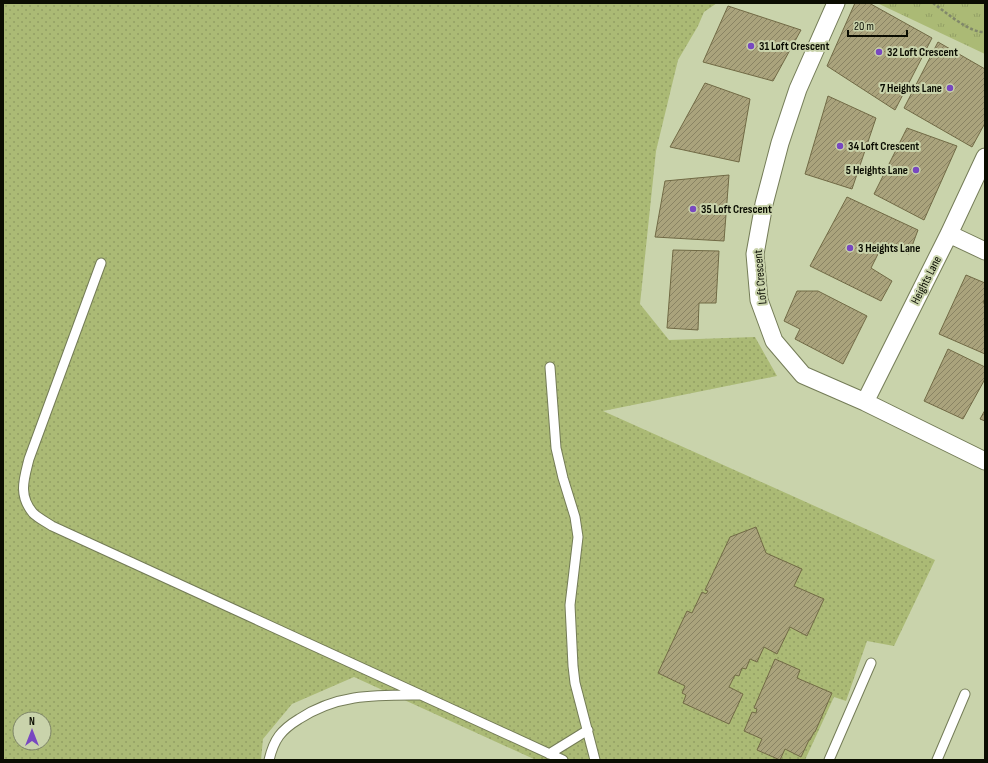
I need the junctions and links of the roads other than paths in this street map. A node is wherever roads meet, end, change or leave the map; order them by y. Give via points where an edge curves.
1 (836, 3) edge
2 (985, 157) edge
3 (949, 234) junction
4 (985, 251) edge
5 (101, 263) dead end
6 (550, 367) dead end
7 (865, 402) junction
8 (985, 460) edge
9 (871, 663) dead end
10 (965, 694) dead end
11 (421, 695) junction
12 (588, 730) junction
13 (549, 754) junction
14 (269, 760) edge
15 (563, 760) edge
16 (595, 760) edge
17 (829, 760) edge
18 (937, 760) edge

1 - 7 street, Loft Crescent via 798,89 780,143 764,204 755,254 759,300 774,341 802,375
2 - 3 street, Heights Lane
3 - 4 street
3 - 7 street, Heights Lane
5 - 11 lane via 29,459 23,482 24,500 34,514 52,526
6 - 12 lane via 556,448 577,527 577,554 570,605 571,641 576,683
7 - 8 street, Loft Crescent
9 - 17 lane
10 - 18 lane
11 - 13 lane
11 - 14 lane via 372,695 340,700 311,711 286,728 272,746
12 - 13 lane
12 - 16 lane
13 - 15 lane

